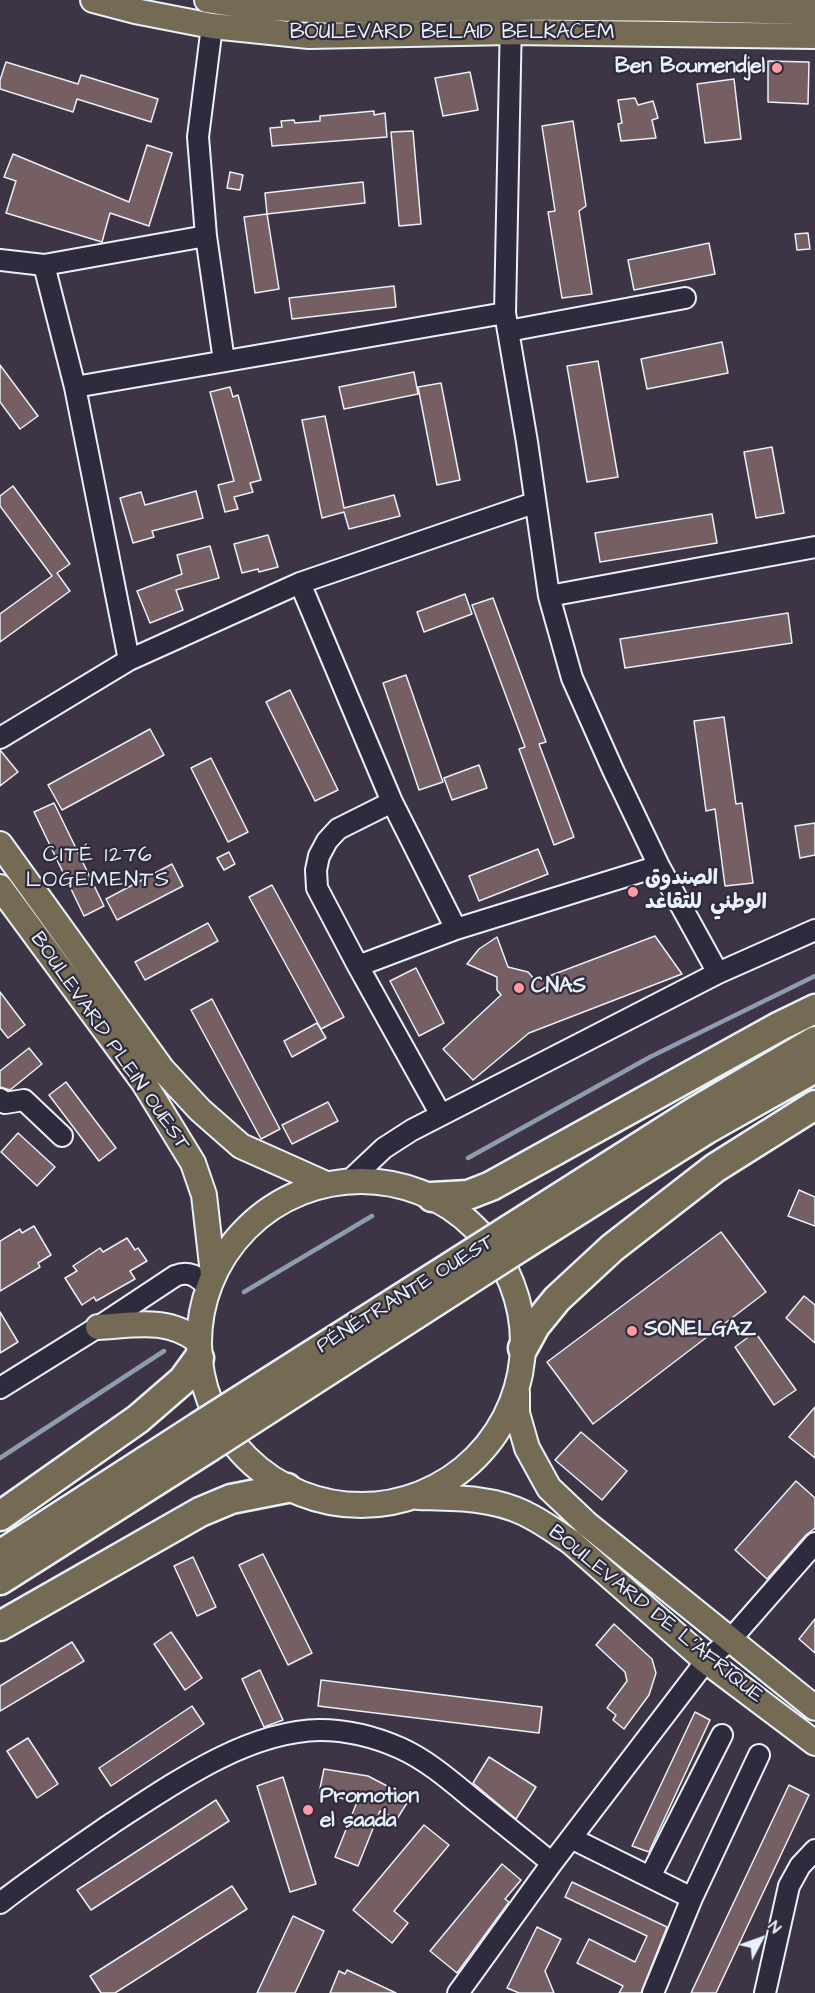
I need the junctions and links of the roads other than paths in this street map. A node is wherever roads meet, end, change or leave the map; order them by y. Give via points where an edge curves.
1 (93, 0) edge
2 (207, 0) edge
3 (510, 4) edge
4 (815, 12) edge
5 (212, 26) junction
6 (511, 32) junction
7 (815, 36) edge
8 (206, 236) junction
9 (0, 260) edge
10 (44, 265) junction
11 (685, 298) dead end
12 (506, 322) junction
13 (224, 361) junction
14 (75, 387) junction
15 (534, 503) junction
16 (815, 547) edge
17 (300, 583) junction
18 (549, 596) junction
19 (129, 660) junction
20 (0, 738) edge
21 (392, 802) junction
22 (0, 844) edge
23 (659, 866) junction
24 (0, 887) edge
25 (456, 929) junction
26 (815, 930) edge
27 (358, 966) junction
28 (718, 973) junction
29 (815, 1009) edge
30 (815, 1041) edge
31 (815, 1068) edge
32 (0, 1099) edge
33 (815, 1105) edge
34 (441, 1114) junction
35 (62, 1136) dead end
36 (337, 1183) junction
37 (432, 1197) junction
38 (512, 1240) junction
39 (210, 1281) junction
40 (98, 1327) junction
41 (523, 1348) junction
42 (198, 1350) junction
43 (0, 1388) edge
44 (517, 1389) junction
45 (203, 1438) junction
46 (287, 1488) junction
47 (415, 1497) junction
48 (0, 1516) edge
49 (815, 1544) edge
50 (0, 1555) edge
51 (0, 1580) edge
52 (0, 1626) edge
53 (731, 1639) junction
54 (706, 1661) junction
55 (815, 1708) edge
56 (722, 1735) dead end
57 (815, 1743) edge
58 (759, 1755) dead end
59 (571, 1838) junction
60 (815, 1850) edge
61 (552, 1863) junction
62 (650, 1877) junction
63 (692, 1898) junction
64 (0, 1903) edge
65 (461, 1992) edge
66 (652, 1993) edge
67 (765, 1993) edge

1 - 5 main road, BOULEVARD BELAID BELKACEM
2 - 3 main road, BOULEVARD BELAID BELKACEM via 344,10
3 - 4 main road, BOULEVARD BELAID BELKACEM
3 - 6 street
5 - 6 main road, BOULEVARD BELAID BELKACEM via 309,36
5 - 8 street via 198,137
6 - 7 main road, BOULEVARD BELAID BELKACEM
6 - 12 street
8 - 10 street
8 - 13 street
9 - 10 street
10 - 14 street
11 - 12 street
12 - 13 street
12 - 15 street
13 - 14 street
14 - 19 street
15 - 17 street
15 - 18 street
16 - 18 street
17 - 19 street
17 - 21 street
18 - 23 street via 572,678
19 - 20 street
21 - 25 street
21 - 27 street via 338,829 327,841 316,870 317,888
22 - 36 main road, BOULEVARD PLEIN OUEST via 162,1069 200,1110 241,1146
23 - 25 street
23 - 28 street
24 - 39 main road, BOULEVARD PLEIN OUEST via 144,1083 194,1163 204,1195
25 - 27 street
26 - 28 street
27 - 34 street
28 - 34 street
29 - 37 highway via 499,1182 468,1195
30 - 38 highway, PÉNÉTRANTE OUEST via 694,1112
31 - 38 highway, PÉNÉTRANTE OUEST
32 - 35 street via 5,1103 24,1100
33 - 41 highway via 715,1168 612,1248 557,1299
34 - 36 street via 384,1148
36 - 37 main road via 383,1182
36 - 39 main road via 290,1196 259,1216 232,1243
37 - 41 main road via 463,1217 489,1244 508,1276 520,1311
38 - 45 highway, PÉNÉTRANTE OUEST, bridge
39 - 40 street via 181,1273
39 - 42 main road via 202,1304
40 - 42 main road via 166,1325 183,1331
40 - 43 street
41 - 44 main road
42 - 46 main road via 207,1398 226,1435 253,1466
42 - 48 highway via 183,1380 138,1419
44 - 47 main road via 502,1425 479,1456 450,1480
44 - 53 main road, BOULEVARD DE L'AFRIQUE via 517,1413 527,1448 549,1488 587,1524
45 - 50 highway, PÉNÉTRANTE OUEST
45 - 51 highway, PÉNÉTRANTE OUEST
46 - 47 main road via 318,1500 350,1506 383,1505
46 - 52 highway via 231,1499 200,1512
47 - 54 main road, BOULEVARD DE L'AFRIQUE via 496,1503 548,1526
49 - 53 street
53 - 54 street
53 - 55 main road, BOULEVARD DE L'AFRIQUE
54 - 57 main road, BOULEVARD DE L'AFRIQUE
54 - 59 street
56 - 62 street
58 - 63 street
59 - 61 street
59 - 62 street
60 - 67 street via 789,1886
61 - 64 street via 443,1774 400,1748 358,1734 320,1730 282,1735 200,1768
61 - 65 street
62 - 63 street
63 - 66 street

